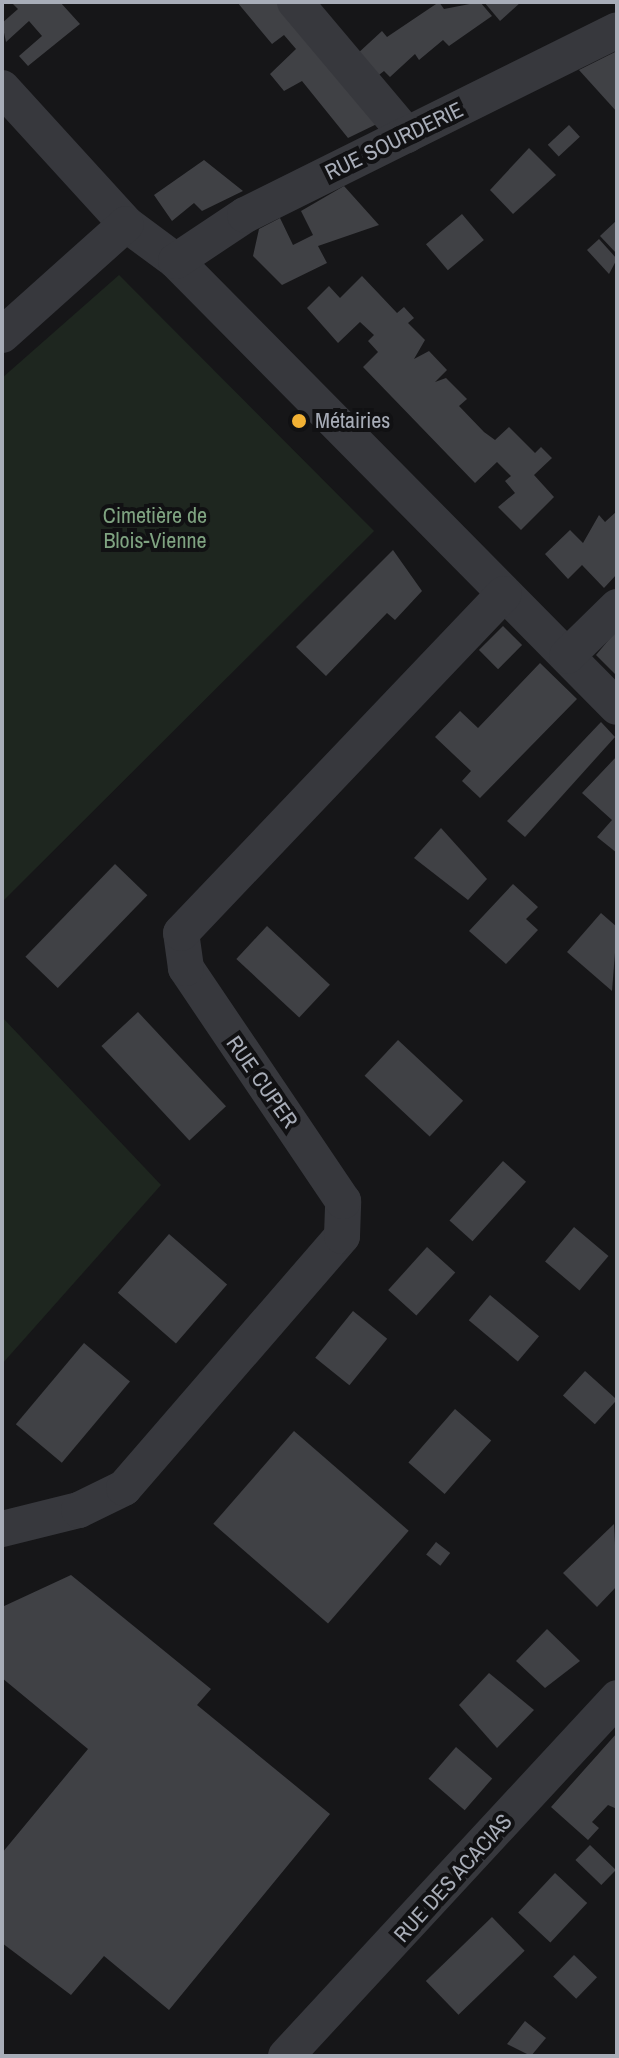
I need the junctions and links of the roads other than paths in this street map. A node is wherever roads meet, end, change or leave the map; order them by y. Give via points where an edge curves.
1 (295, 2) edge
2 (617, 30) edge
3 (2, 88) edge
4 (407, 135) junction
5 (126, 224) junction
6 (176, 261) junction
7 (2, 335) edge
8 (504, 594) junction
9 (617, 607) edge
10 (567, 656) junction
11 (617, 707) edge
12 (2, 1529) edge
13 (617, 1698) edge
14 (286, 2056) edge

1 - 4 street
2 - 4 street, RUE SOURDERIE
3 - 5 street
4 - 6 street, RUE SOURDERIE via 245,215
5 - 6 street
5 - 7 street
6 - 8 street
8 - 10 street
8 - 12 street, RUE CUPER via 181,933 186,968 343,1201 342,1236 124,1488 79,1510
9 - 10 street
10 - 11 street
13 - 14 street, RUE DES ACACIAS

